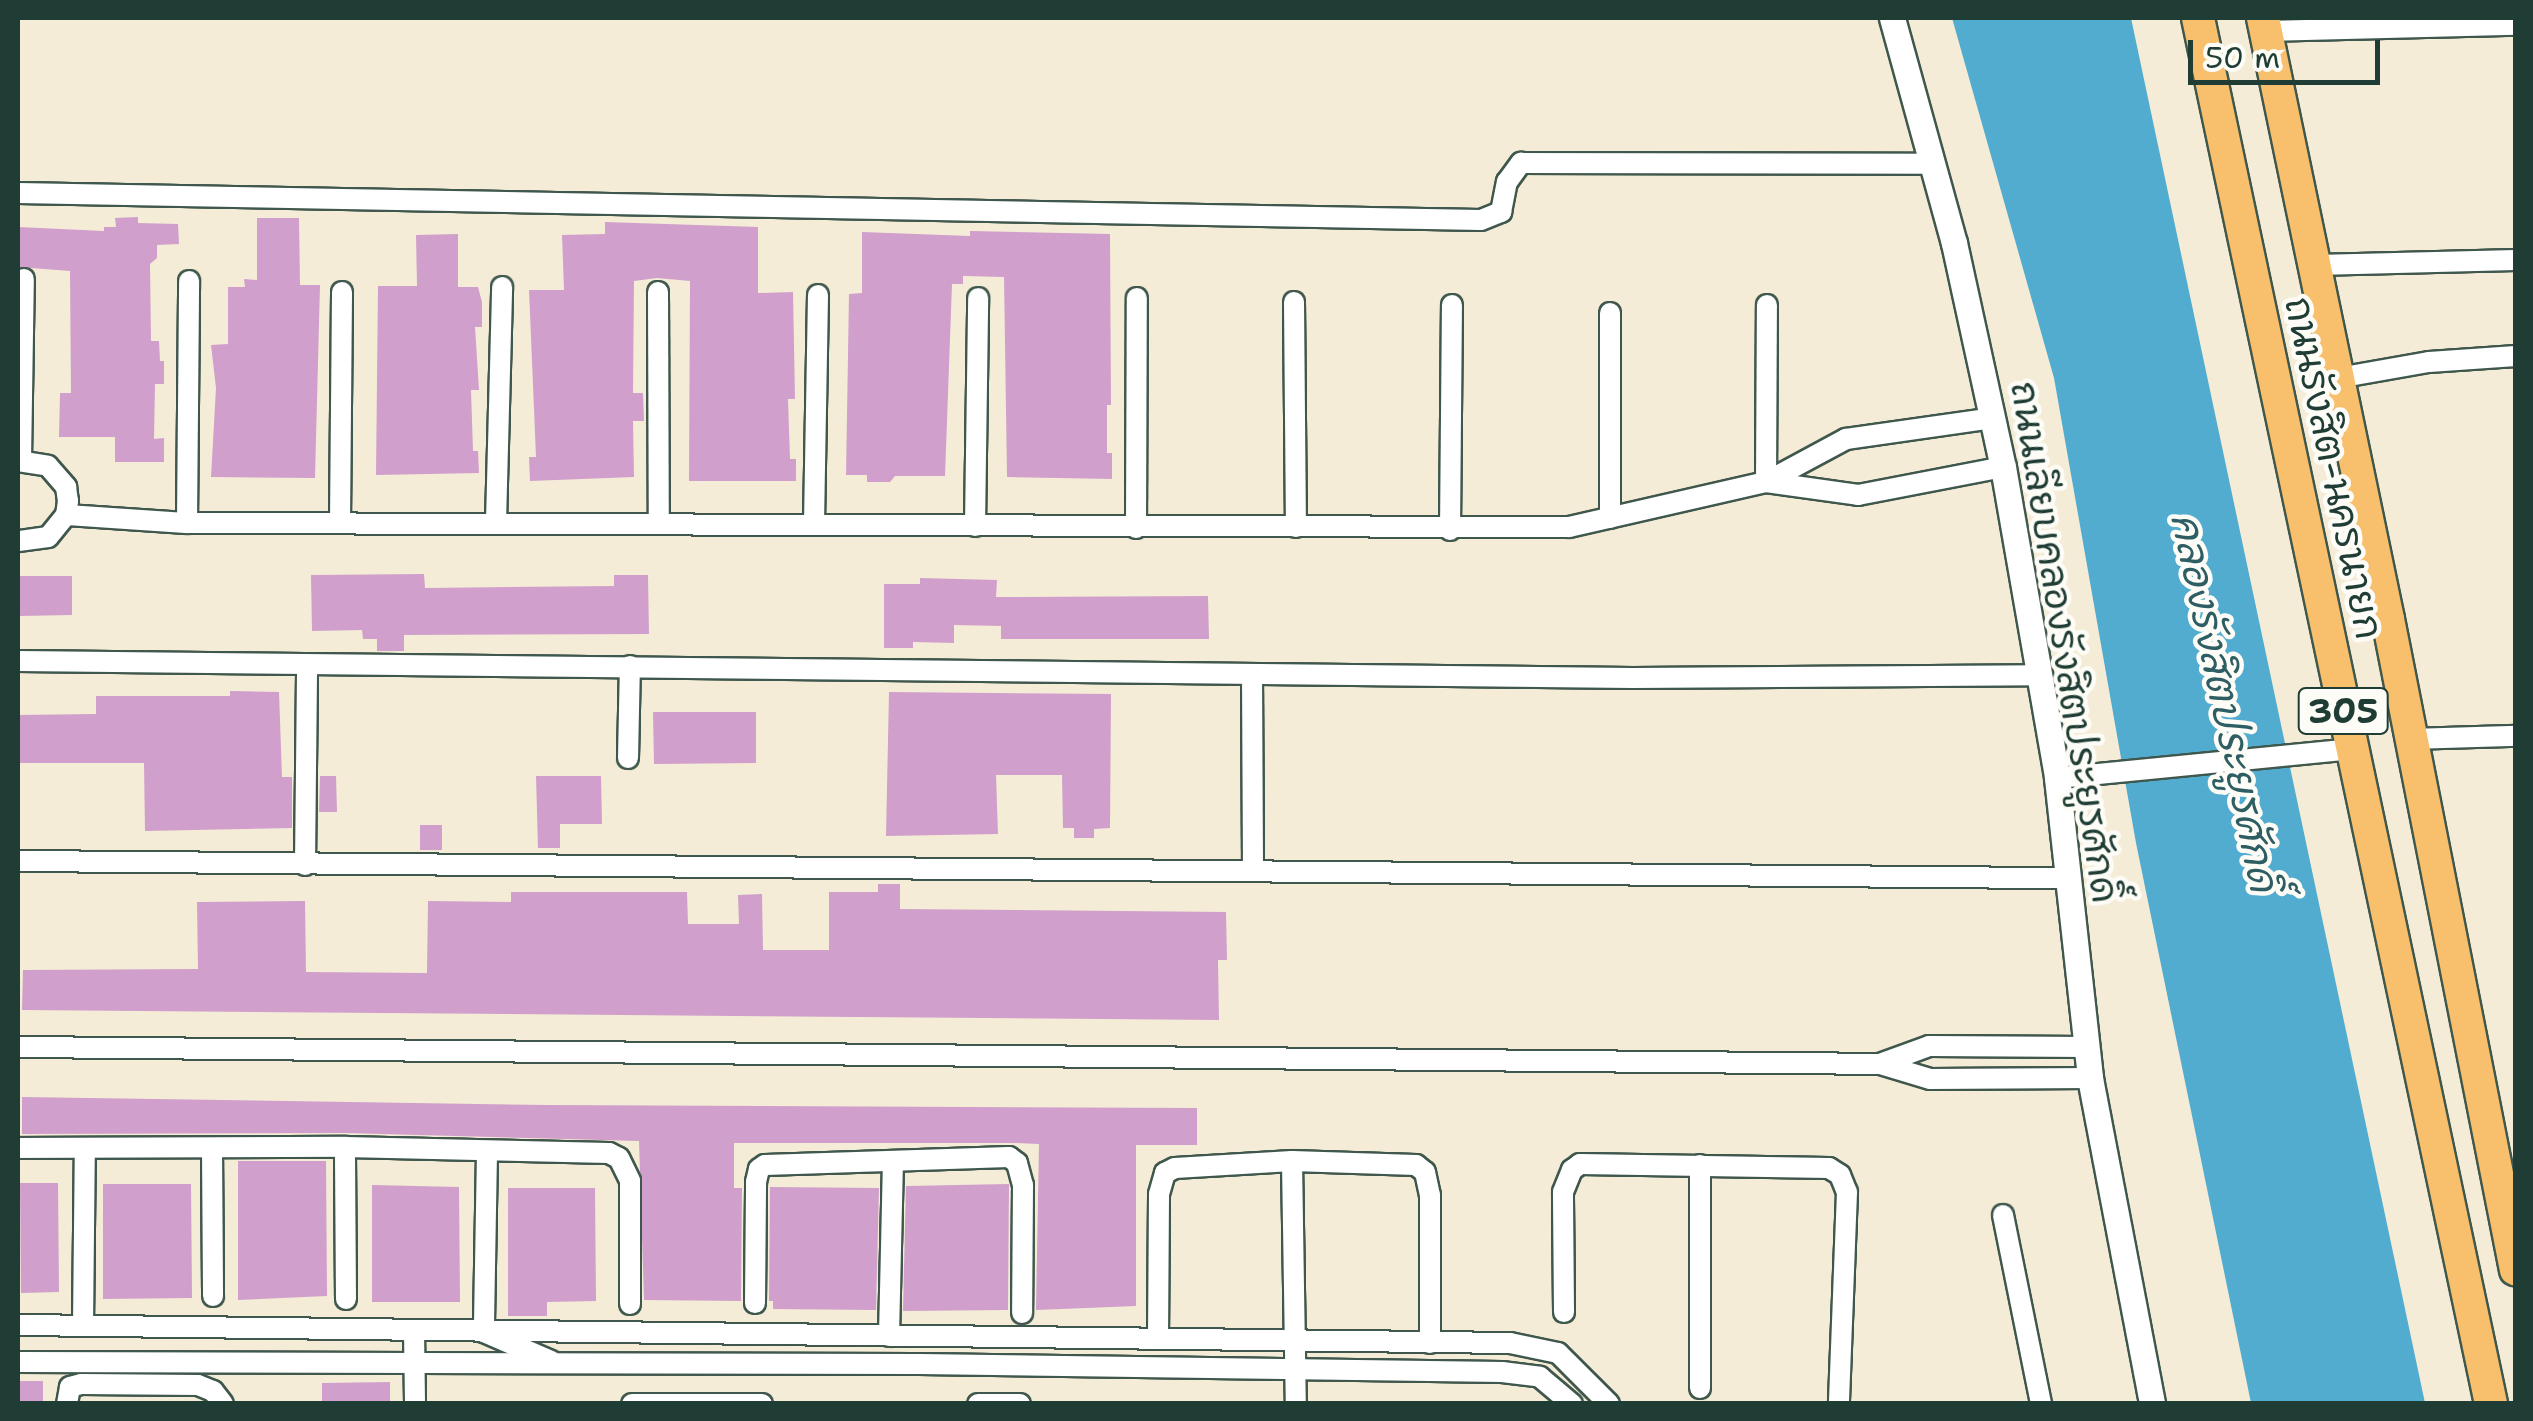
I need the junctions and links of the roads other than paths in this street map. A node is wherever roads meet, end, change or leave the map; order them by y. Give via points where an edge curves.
1 (1892, 18) edge
2 (2198, 18) edge
3 (2264, 24) edge
4 (2516, 25) edge
5 (1932, 164) junction
6 (18, 193) edge
7 (2516, 260) edge
8 (2316, 264) junction
9 (24, 279) dead end
10 (189, 281) dead end
11 (502, 287) dead end
12 (342, 292) dead end
13 (658, 292) dead end
14 (818, 295) dead end
15 (978, 298) dead end
16 (1138, 298) dead end
17 (1294, 302) dead end
18 (1452, 305) dead end
19 (1767, 305) dead end
20 (1610, 313) dead end
21 (2516, 356) edge
22 (2338, 378) junction
23 (1993, 418) junction
24 (20, 461) edge
25 (2003, 467) junction
26 (1766, 482) junction
27 (66, 515) junction
28 (1610, 518) junction
29 (496, 522) junction
30 (187, 523) junction
31 (340, 523) junction
32 (660, 524) junction
33 (814, 524) junction
34 (975, 526) junction
35 (1136, 528) junction
36 (1296, 528) junction
37 (1450, 530) junction
38 (18, 541) edge
39 (18, 661) edge
40 (307, 665) junction
41 (630, 666) junction
42 (1252, 674) junction
43 (2039, 676) junction
44 (2516, 736) edge
45 (2412, 738) junction
46 (2351, 749) junction
47 (628, 758) dead end
48 (2057, 778) junction
49 (18, 860) edge
50 (305, 864) junction
51 (1253, 871) junction
52 (2068, 878) junction
53 (18, 1046) edge
54 (2087, 1047) junction
55 (1880, 1064) junction
56 (2090, 1078) junction
57 (344, 1147) junction
58 (18, 1148) edge
59 (85, 1148) junction
60 (212, 1148) junction
61 (487, 1152) junction
62 (892, 1161) junction
63 (1292, 1161) junction
64 (1700, 1165) junction
65 (2002, 1216) dead end
66 (2516, 1270) edge
67 (213, 1296) dead end
68 (346, 1300) dead end
69 (756, 1303) dead end
70 (630, 1304) dead end
71 (1564, 1312) dead end
72 (1022, 1314) dead end
73 (18, 1325) edge
74 (82, 1325) junction
75 (414, 1331) junction
76 (484, 1332) junction
77 (889, 1336) junction
78 (1158, 1339) junction
79 (1294, 1340) junction
80 (1430, 1343) junction
81 (18, 1362) edge
82 (414, 1364) junction
83 (558, 1364) junction
84 (1296, 1370) junction
85 (1700, 1388) dead end
86 (67, 1404) edge
87 (224, 1404) edge
88 (416, 1404) edge
89 (632, 1404) edge
90 (762, 1404) edge
91 (978, 1404) edge
92 (1020, 1404) edge
93 (1296, 1404) edge
94 (1572, 1404) edge
95 (1609, 1404) edge
96 (1839, 1404) edge
97 (2041, 1404) edge
98 (2152, 1404) edge
99 (2491, 1404) edge

1 - 5 street, ถนนเลียบคลองรังสิตประยูรศักดิ์
2 - 46 main road, ถนนรังสิต-นครนายก / 305
3 - 4 street
3 - 8 main road, ถนนรังสิต-นครนายก / 305
5 - 6 street via 1521,164 1507,182 1501,212 1482,220
5 - 23 street, ถนนเลียบคลองรังสิตประยูรศักดิ์
7 - 8 street
8 - 22 main road, ถนนรังสิต-นครนายก / 305
9 - 24 street
10 - 30 street
11 - 29 street
12 - 31 street
13 - 32 street
14 - 33 street
15 - 34 street
16 - 35 street
17 - 36 street
18 - 37 street
19 - 26 street
20 - 28 street
21 - 22 street
22 - 45 main road, ถนนรังสิต-นครนายก / 305
23 - 25 street, ถนนเลียบคลองรังสิตประยูรศักดิ์
23 - 26 street via 1846,439
24 - 27 street via 59,475
25 - 26 street via 1858,495
25 - 43 street, ถนนเลียบคลองรังสิตประยูรศักดิ์
26 - 28 street
27 - 30 street
27 - 38 street via 48,537
28 - 37 street via 1569,527
29 - 31 street
29 - 32 street
30 - 31 street
32 - 33 street
33 - 34 street
34 - 35 street
35 - 36 street
36 - 37 street
39 - 40 street
40 - 41 street
40 - 50 street
41 - 42 street
41 - 47 street
42 - 43 street
42 - 51 street
43 - 48 street, ถนนเลียบคลองรังสิตประยูรศักดิ์
44 - 45 street
45 - 66 main road, ถนนรังสิต-นครนายก / 305
46 - 48 street
46 - 99 main road, ถนนรังสิต-นครนายก / 305
48 - 52 street, ถนนเลียบคลองรังสิตประยูรศักดิ์
49 - 50 street
50 - 51 street
51 - 52 street
52 - 54 street, ถนนเลียบคลองรังสิตประยูรศักดิ์
53 - 55 street
54 - 55 street via 1929,1046
54 - 56 street, ถนนเลียบคลองรังสิตประยูรศักดิ์
55 - 56 street via 1930,1079
56 - 98 street, ถนนเลียบคลองรังสิตประยูรศักดิ์
57 - 60 street
57 - 61 street
57 - 68 street
58 - 59 street
59 - 60 street
59 - 74 street
60 - 67 street
61 - 70 street via 619,1158 630,1181
61 - 76 street
62 - 69 street via 759,1169
62 - 72 street via 1017,1163 1023,1186
62 - 77 street
63 - 78 street via 1165,1173 1159,1194
63 - 79 street
63 - 80 street via 1416,1165 1425,1172
64 - 71 street via 1580,1164 1572,1170 1563,1192
64 - 85 street
64 - 96 street via 1812,1164 1840,1176 1847,1192
65 - 97 street
73 - 74 street
74 - 75 street
75 - 76 street
75 - 82 street
76 - 77 street
76 - 83 street
77 - 78 street
78 - 79 street
79 - 80 street
79 - 84 street
80 - 95 street via 1549,1348
81 - 82 street
82 - 83 street
82 - 88 street
83 - 84 street
84 - 93 street
84 - 94 street via 1524,1373 1554,1386
86 - 87 street via 70,1387 82,1384 198,1385
89 - 90 street
91 - 92 street

